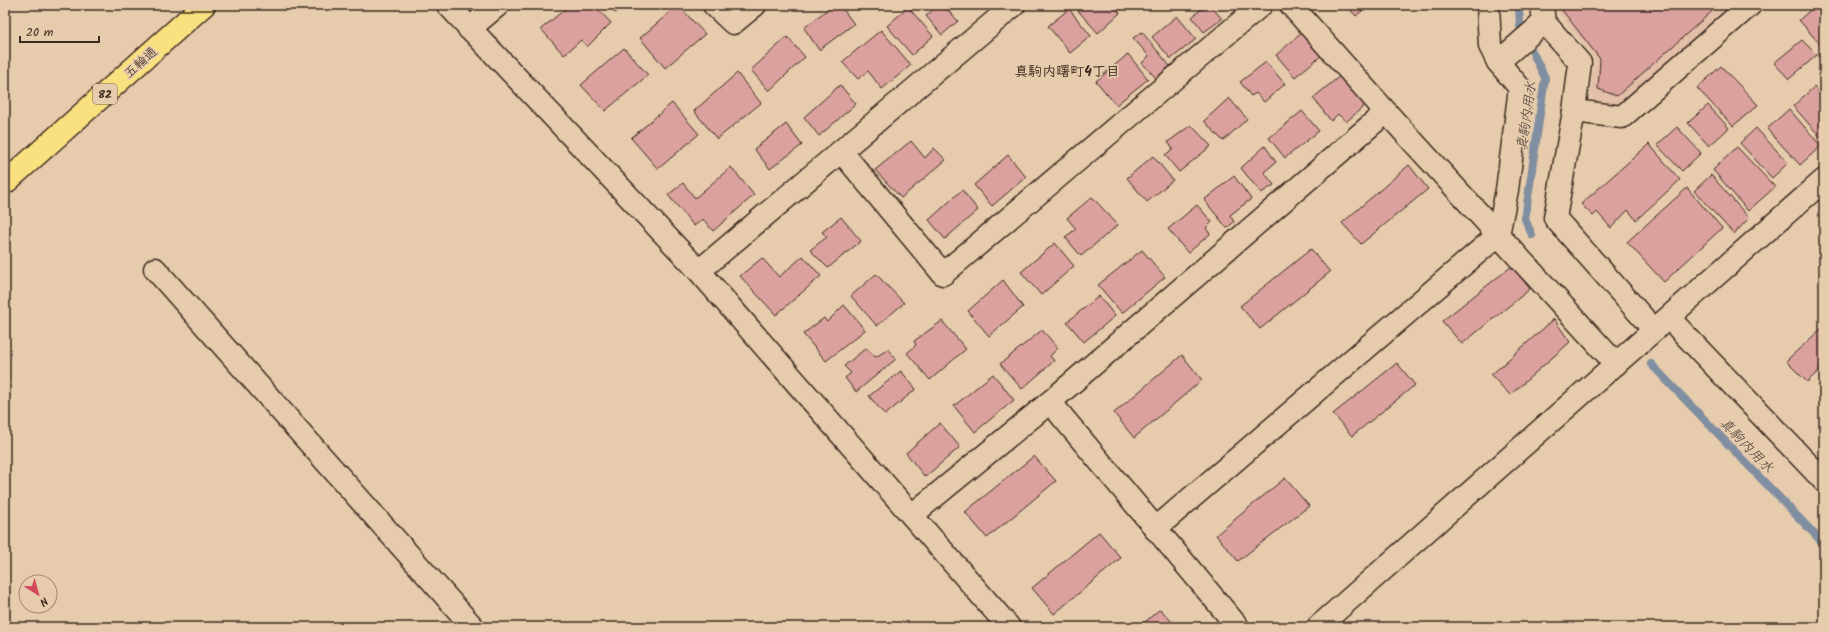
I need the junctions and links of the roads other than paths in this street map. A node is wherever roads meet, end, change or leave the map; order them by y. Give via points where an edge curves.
1 (204, 5) edge
2 (448, 5) edge
3 (498, 5) edge
4 (714, 5) edge
5 (755, 5) edge
6 (1014, 5) edge
7 (1261, 5) edge
8 (1291, 5) edge
9 (1488, 5) edge
10 (1750, 5) edge
11 (1543, 13) edge
12 (469, 29) junction
13 (1498, 62) junction
14 (1574, 111) junction
15 (1386, 112) junction
16 (841, 151) junction
17 (1824, 180) edge
18 (5, 183) edge
19 (1498, 235) junction
20 (155, 269) dead end
21 (699, 271) junction
22 (1662, 324) junction
23 (1616, 364) junction
24 (1050, 402) junction
25 (1824, 481) edge
26 (912, 515) junction
27 (1155, 530) junction
28 (473, 627) edge
29 (1009, 627) edge
30 (1238, 627) edge
31 (1318, 627) edge

1 - 18 main road, 五輪通 / 82
2 - 12 street
3 - 12 street
4 - 5 street via 733,23
6 - 16 street
7 - 16 street via 943,274
8 - 15 street
9 - 13 street via 1490,46
10 - 14 street via 1622,117
11 - 13 street
11 - 14 street via 1580,63
12 - 21 street
13 - 19 street via 1520,88 1507,190
14 - 22 street via 1555,218
15 - 19 street
15 - 24 street
16 - 21 street
17 - 22 street
19 - 23 street
19 - 27 street
20 - 28 street
21 - 26 street
22 - 23 street
22 - 25 street
23 - 31 street
24 - 26 street
24 - 27 street
26 - 29 street
27 - 30 street

